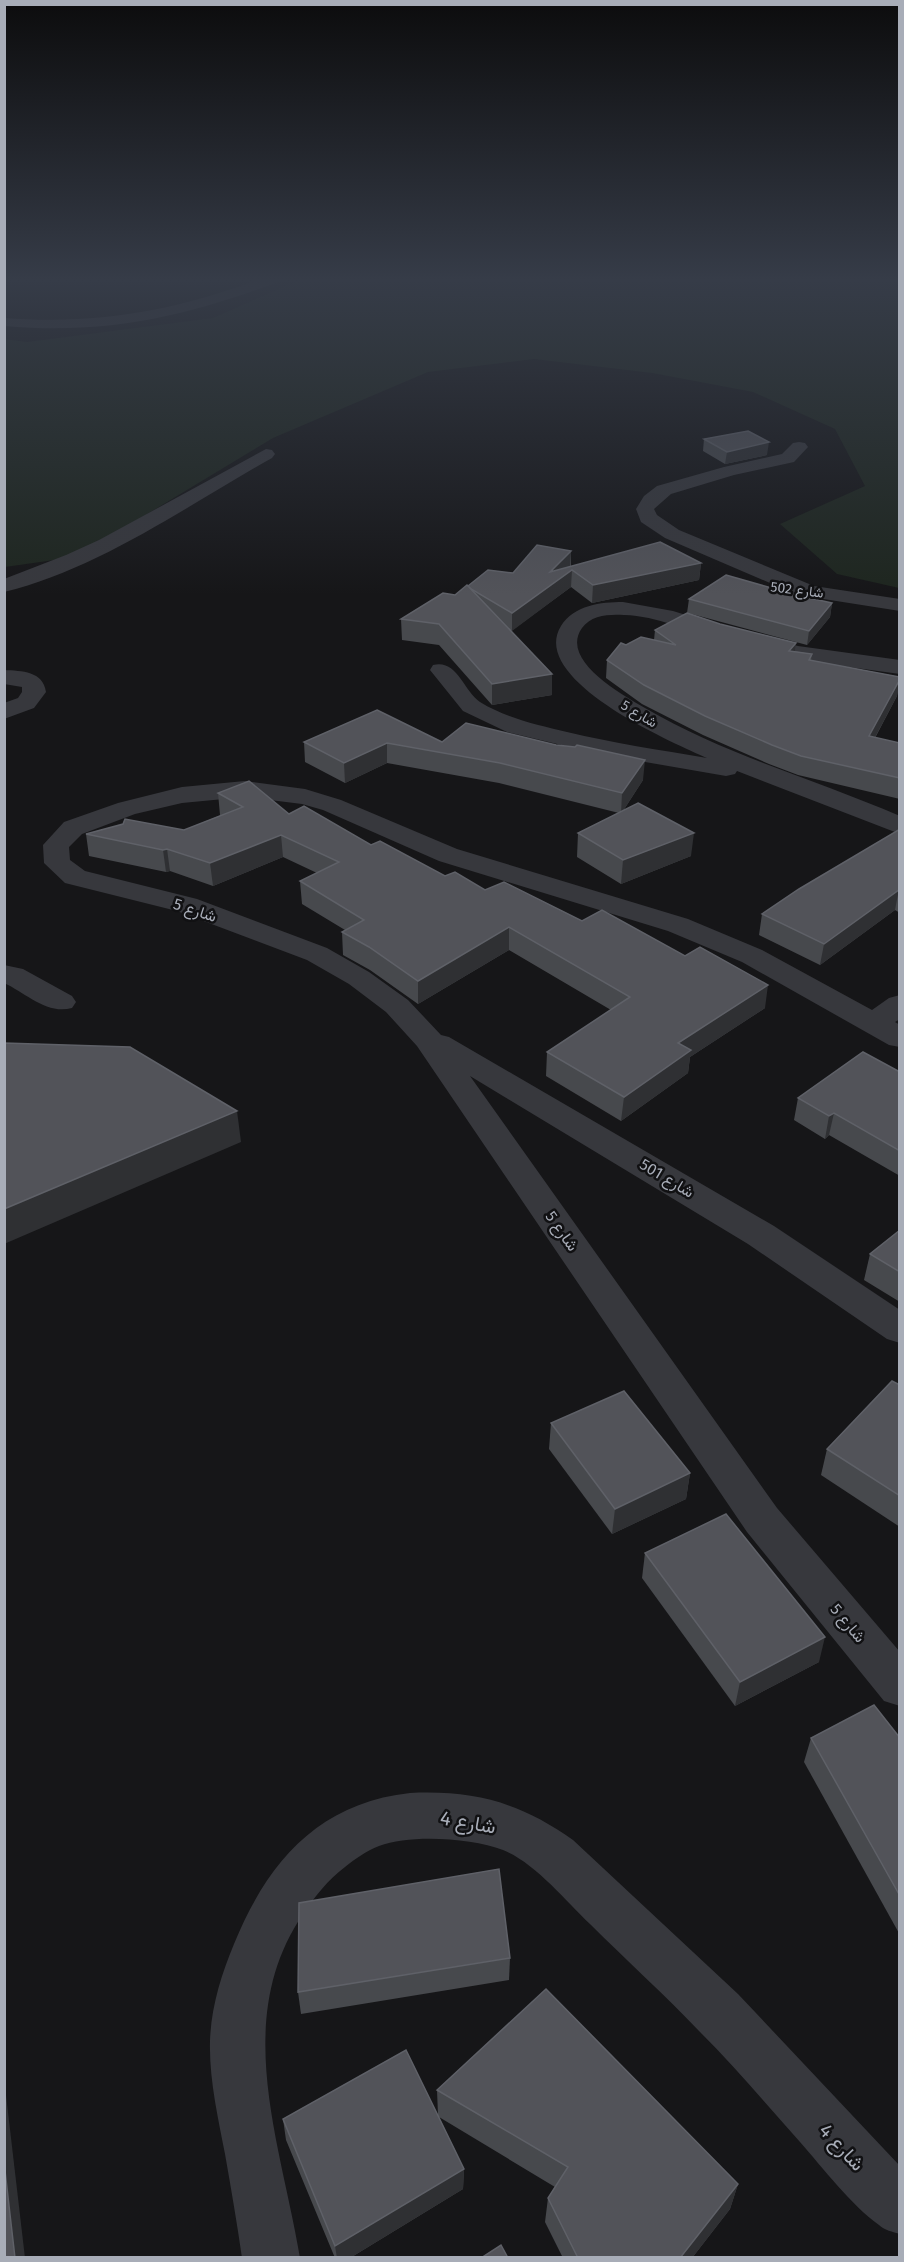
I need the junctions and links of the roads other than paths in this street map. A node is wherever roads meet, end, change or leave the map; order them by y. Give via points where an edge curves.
1 (799, 447) dead end
2 (266, 454) dead end
3 (698, 562) edge
4 (4, 586) edge
5 (808, 591) junction
6 (900, 605) edge
7 (900, 657) edge
8 (861, 661) junction
9 (900, 667) edge
10 (441, 670) dead end
11 (4, 677) edge
12 (4, 712) edge
13 (769, 775) junction
14 (896, 823) edge
15 (4, 974) edge
16 (61, 1002) dead end
17 (900, 1004) edge
18 (887, 1031) edge
19 (428, 1039) junction
20 (900, 1329) edge
21 (900, 1686) edge
22 (900, 2206) edge
23 (272, 2258) edge

1 - 5 street via 788,458 664,490 645,509 648,519 672,534
2 - 4 street via 105,546
3 - 5 street, شارع 502 via 752,585
5 - 6 street, شارع 502
7 - 8 street
8 - 9 street, شارع 5
8 - 13 street, شارع 5 via 797,653 663,613 633,609 584,614 573,624 565,645 567,653 595,684 664,729
10 - 13 street via 471,706 515,727 620,751
11 - 12 street via 24,678 33,684 34,692 26,703
13 - 14 street, شارع 5
15 - 16 street via 13,975
17 - 18 street
18 - 19 street, شارع 5 via 752,956 678,925 448,855 305,797 245,789 182,795 126,808 73,828 56,845 57,863 75,878 187,905 317,954 397,1006
19 - 20 street, شارع 501 via 761,1235
19 - 21 street, شارع 5 via 762,1520
22 - 23 street, شارع 4 via 719,2013 556,1857 525,1836 499,1826 428,1815 370,1825 340,1840 308,1866 266,1930 247,1976 238,2024 237,2069

